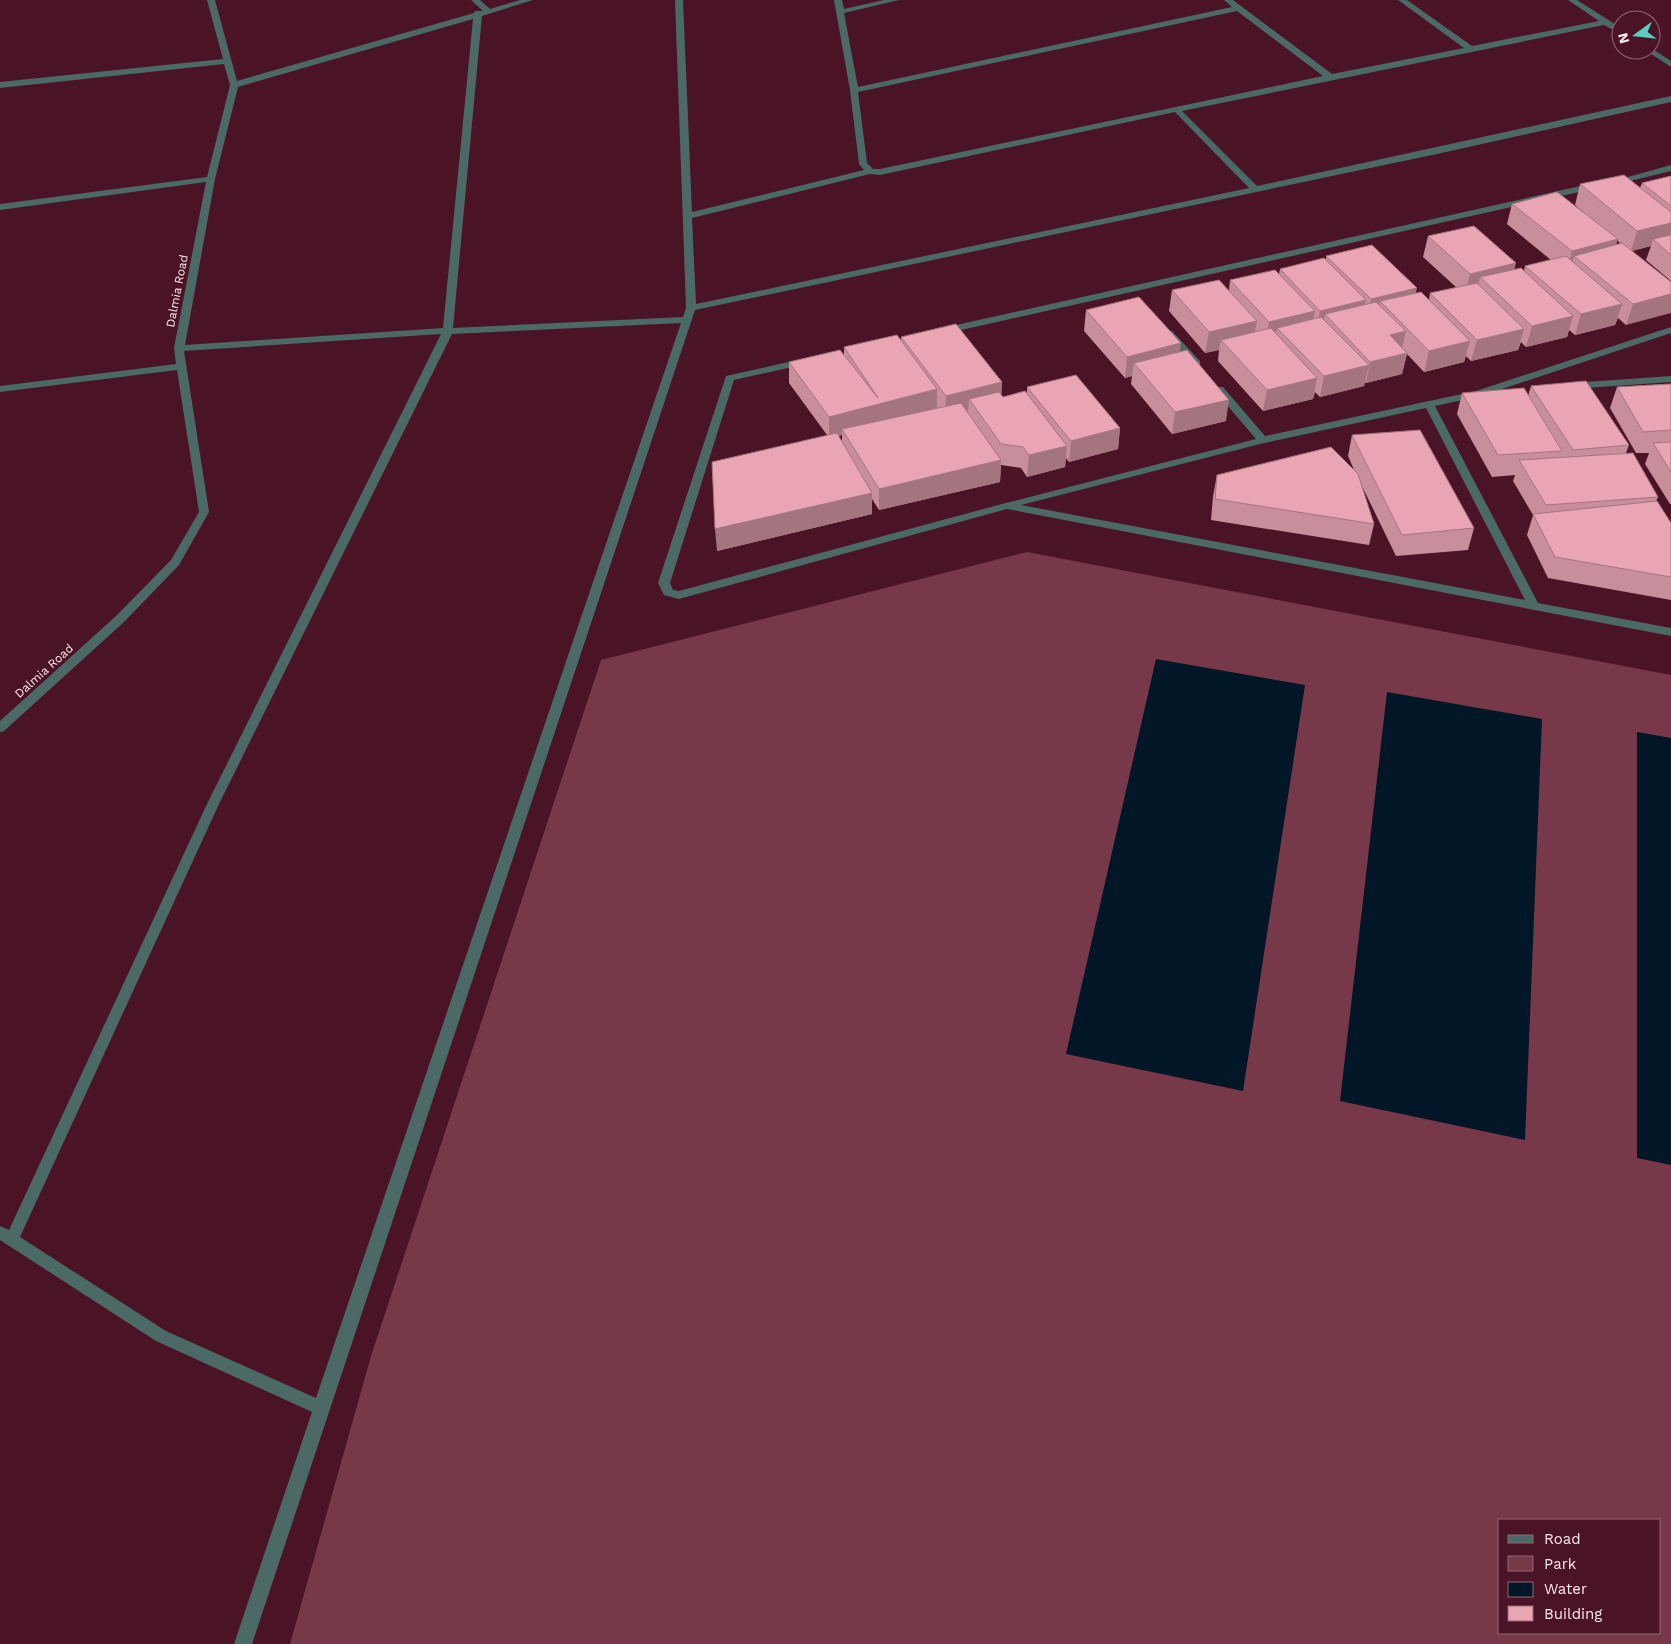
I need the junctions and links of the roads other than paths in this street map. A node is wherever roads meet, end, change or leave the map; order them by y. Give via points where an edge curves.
1 (211, 0) edge
2 (475, 0) edge
3 (529, 0) edge
4 (679, 0) edge
5 (838, 0) edge
6 (895, 0) edge
7 (1228, 0) edge
8 (1402, 0) edge
9 (1572, 0) edge
10 (1238, 8) junction
11 (483, 12) junction
12 (840, 12) junction
13 (1606, 22) junction
14 (1611, 25) edge
15 (1471, 49) junction
16 (226, 61) junction
17 (1330, 77) junction
18 (0, 85) edge
19 (234, 85) junction
20 (854, 90) junction
21 (1671, 99) edge
22 (1176, 109) junction
23 (1671, 168) edge
24 (870, 171) junction
25 (211, 179) junction
26 (1255, 189) junction
27 (0, 207) edge
28 (688, 216) junction
29 (689, 314) junction
30 (1163, 325) edge
31 (1671, 330) edge
32 (448, 332) junction
33 (931, 333) edge
34 (179, 348) junction
35 (816, 359) edge
36 (182, 366) junction
37 (1200, 368) edge
38 (1671, 379) edge
39 (1213, 383) edge
40 (1556, 388) edge
41 (0, 389) edge
42 (1528, 390) edge
43 (1480, 393) junction
44 (1429, 404) junction
45 (1263, 440) junction
46 (1006, 506) junction
47 (1534, 606) junction
48 (1671, 632) edge
49 (0, 728) edge
50 (6, 1236) edge
51 (321, 1408) junction
52 (243, 1644) edge

1 - 16 street
2 - 11 street
3 - 11 street
4 - 28 street
5 - 12 street
6 - 12 street
7 - 10 street
8 - 15 street
9 - 13 street
10 - 17 street
10 - 20 street
11 - 19 street
11 - 32 street
12 - 20 street
13 - 14 street
13 - 15 street
15 - 17 street
16 - 18 street
16 - 19 street
17 - 22 street
19 - 25 street, Dalmia Road
20 - 24 street via 863,164
21 - 26 street
22 - 24 street via 880,172
22 - 26 street
23 - 33 street via 1552,200 1135,293
24 - 28 street
25 - 27 street
25 - 34 street, Dalmia Road
26 - 29 street
28 - 29 street
29 - 32 street
29 - 51 street
30 - 37 street
31 - 43 street
32 - 34 street
32 - 50 street via 213,804
34 - 36 street, Dalmia Road
35 - 46 street via 730,378 664,583 668,592 679,595
36 - 41 street
36 - 49 street, Dalmia Road via 204,512 175,562 120,619
38 - 40 street
39 - 45 street
42 - 43 street
43 - 44 street
44 - 45 street
44 - 47 street
45 - 46 street
46 - 47 street
47 - 48 street
50 - 51 street via 161,1336
51 - 52 street

